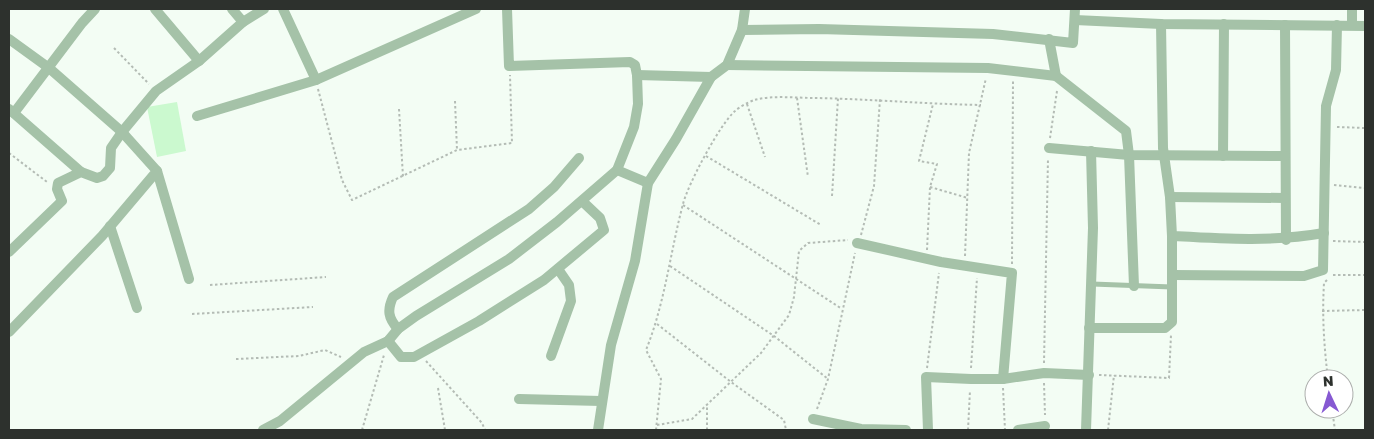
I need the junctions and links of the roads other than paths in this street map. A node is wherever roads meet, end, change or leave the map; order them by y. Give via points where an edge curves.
1 (95, 9) edge
2 (155, 9) edge
3 (232, 9) edge
4 (264, 9) edge
5 (283, 9) edge
6 (476, 9) edge
7 (507, 9) edge
8 (745, 9) edge
9 (1075, 9) edge
10 (1352, 9) edge
11 (1075, 20) junction
12 (243, 22) junction
13 (1161, 24) junction
14 (1224, 24) junction
15 (1285, 25) junction
16 (1337, 25) junction
17 (1352, 25) junction
18 (1365, 26) edge
19 (742, 30) junction
20 (9, 39) edge
21 (1049, 39) junction
22 (199, 61) junction
23 (727, 65) junction
24 (49, 68) junction
25 (637, 75) junction
26 (1057, 77) junction
27 (711, 78) junction
28 (316, 80) junction
29 (11, 111) edge
30 (197, 116) dead end
31 (122, 132) junction
32 (1049, 148) road end
33 (1092, 151) junction
34 (1129, 155) junction
35 (1164, 155) junction
36 (1223, 156) junction
37 (1285, 156) junction
38 (579, 158) dead end
39 (617, 170) junction
40 (156, 171) junction
41 (81, 172) junction
42 (648, 183) junction
43 (1170, 197) junction
44 (1285, 198) junction
45 (582, 201) junction
46 (110, 226) junction
47 (1172, 236) junction
48 (1324, 237) junction
49 (1286, 240) junction
50 (858, 241) road end
51 (9, 252) edge
52 (558, 269) junction
53 (1172, 275) junction
54 (189, 279) dead end
55 (1092, 284) junction
56 (1134, 286) junction
57 (1172, 287) junction
58 (137, 308) dead end
59 (1089, 328) junction
60 (398, 329) junction
61 (9, 332) edge
62 (388, 341) junction
63 (551, 356) dead end
64 (1089, 375) junction
65 (1003, 379) junction
66 (519, 398) dead end
67 (602, 401) junction
68 (813, 420) road end
69 (1045, 426) road end
70 (263, 430) edge
71 (598, 430) edge
72 (906, 430) edge
73 (928, 430) edge
74 (1018, 430) edge
75 (1086, 430) edge

1 - 24 street
2 - 22 street
3 - 12 street
4 - 12 street
5 - 28 street
6 - 28 street
7 - 25 street via 510,66 630,62 635,65
8 - 19 street
9 - 11 street
10 - 17 street
11 - 13 street
11 - 21 street via 1073,43
12 - 22 street
13 - 14 street
13 - 35 street
14 - 15 street
14 - 36 street
15 - 16 street
15 - 37 street
16 - 17 street
16 - 48 street via 1336,70 1326,106
17 - 18 street
19 - 21 street via 993,34
19 - 23 street
20 - 24 street
21 - 26 street
22 - 31 street via 156,91
23 - 26 street via 988,68
23 - 27 street
24 - 29 street
24 - 31 street
25 - 27 street
25 - 39 street via 638,104 634,127
26 - 34 street via 1123,128 1127,134
27 - 42 street
28 - 30 street
29 - 41 street
31 - 40 street
31 - 41 street via 111,148 110,168 103,176 97,178
32 - 33 street
33 - 34 street
33 - 55 street
34 - 35 street
34 - 56 street
35 - 36 street
35 - 43 street
36 - 37 street
37 - 44 street
38 - 60 street via 529,209 393,297 388,308 390,320
39 - 42 street
39 - 45 street
40 - 46 street
40 - 54 street
41 - 51 street via 58,183 62,201
42 - 67 street via 634,261 611,345
43 - 44 street
43 - 47 street
44 - 49 street
45 - 52 street via 600,218 604,230
45 - 60 street via 509,259
46 - 58 street
46 - 61 street
47 - 49 street
47 - 53 street
48 - 49 street
48 - 53 street via 1323,270 1304,276
50 - 65 street via 940,262 1012,273
52 - 62 street via 479,321 408,359 401,358
52 - 63 street via 569,285 571,301
53 - 57 street
55 - 56 lane
55 - 59 street
56 - 57 lane
57 - 59 street via 1172,319 1165,328
59 - 64 street
60 - 62 street
62 - 70 street via 364,352 280,421
64 - 65 street via 1044,373
64 - 75 street
65 - 73 street via 926,377
66 - 67 street
67 - 71 street
68 - 72 street via 861,429
69 - 74 street

